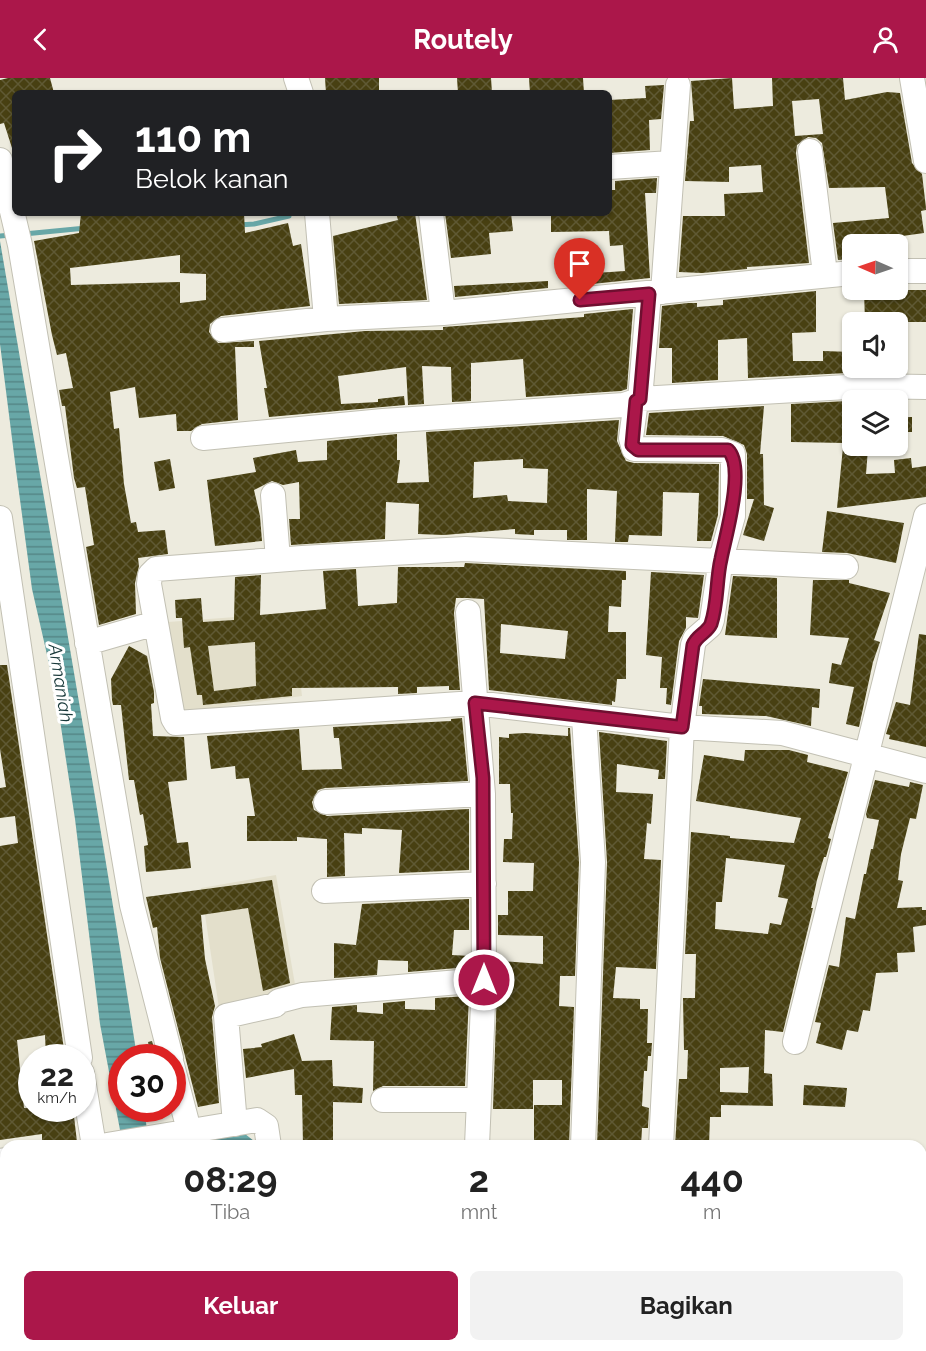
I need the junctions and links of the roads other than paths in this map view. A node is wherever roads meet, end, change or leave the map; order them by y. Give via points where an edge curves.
1 (912, 78) edge
2 (678, 85) dead end
3 (810, 151) dead end
4 (0, 160) edge
5 (926, 161) edge
6 (671, 163) junction
7 (612, 167) edge
8 (12, 210) edge
9 (14, 216) edge
10 (316, 216) edge
11 (431, 216) edge
12 (926, 271) edge
13 (908, 272) edge
14 (842, 273) edge
15 (825, 274) junction
16 (656, 293) junction
17 (443, 313) junction
18 (326, 319) junction
19 (223, 330) dead end
20 (926, 387) edge
21 (638, 400) junction
22 (203, 438) dead end
23 (273, 495) dead end
24 (926, 516) edge
25 (0, 518) edge
26 (721, 559) junction
27 (278, 560) junction
28 (846, 567) dead end
29 (468, 612) dead end
30 (156, 623) junction
31 (87, 643) junction
32 (475, 703) junction
33 (584, 717) junction
34 (682, 727) junction
35 (868, 755) junction
36 (926, 771) edge
37 (483, 794) junction
38 (326, 802) dead end
39 (484, 884) junction
40 (324, 891) dead end
41 (484, 980) junction
42 (795, 1042) dead end
43 (78, 1044) edge
44 (167, 1044) edge
45 (383, 1100) dead end
46 (477, 1100) junction
47 (186, 1119) edge
48 (96, 1121) edge
49 (235, 1124) junction
50 (190, 1134) junction
51 (102, 1140) edge
52 (137, 1140) edge
53 (268, 1140) edge
54 (477, 1140) edge
55 (584, 1140) edge
56 (662, 1140) edge

1 - 5 street
2 - 6 street
3 - 15 street
4 - 8 street
6 - 7 street
6 - 16 street
9 - 31 street
10 - 18 street
11 - 17 street
12 - 13 street
14 - 15 street
15 - 16 street
16 - 17 street
16 - 21 street
17 - 18 street
18 - 19 street
20 - 21 street via 864,386
21 - 22 street via 624,405
21 - 26 street via 631,438 634,448 723,450 732,454 733,516
23 - 27 street
24 - 35 street
25 - 43 street
26 - 27 street via 465,549
26 - 28 street
26 - 34 street via 710,626 693,645
27 - 30 street via 156,569 149,584
29 - 32 street
30 - 31 street
30 - 32 street via 176,723
31 - 44 street via 132,905
32 - 33 street
32 - 37 street
33 - 34 street
33 - 55 street via 593,862
34 - 35 street via 782,733
34 - 56 street
35 - 36 street
35 - 42 street
37 - 38 street
37 - 39 street
39 - 40 street
39 - 41 street
41 - 46 street
41 - 49 street via 302,995 226,1016
45 - 46 street
46 - 54 street
47 - 50 street
48 - 51 street
49 - 50 street
49 - 53 street via 261,1121
50 - 52 street

